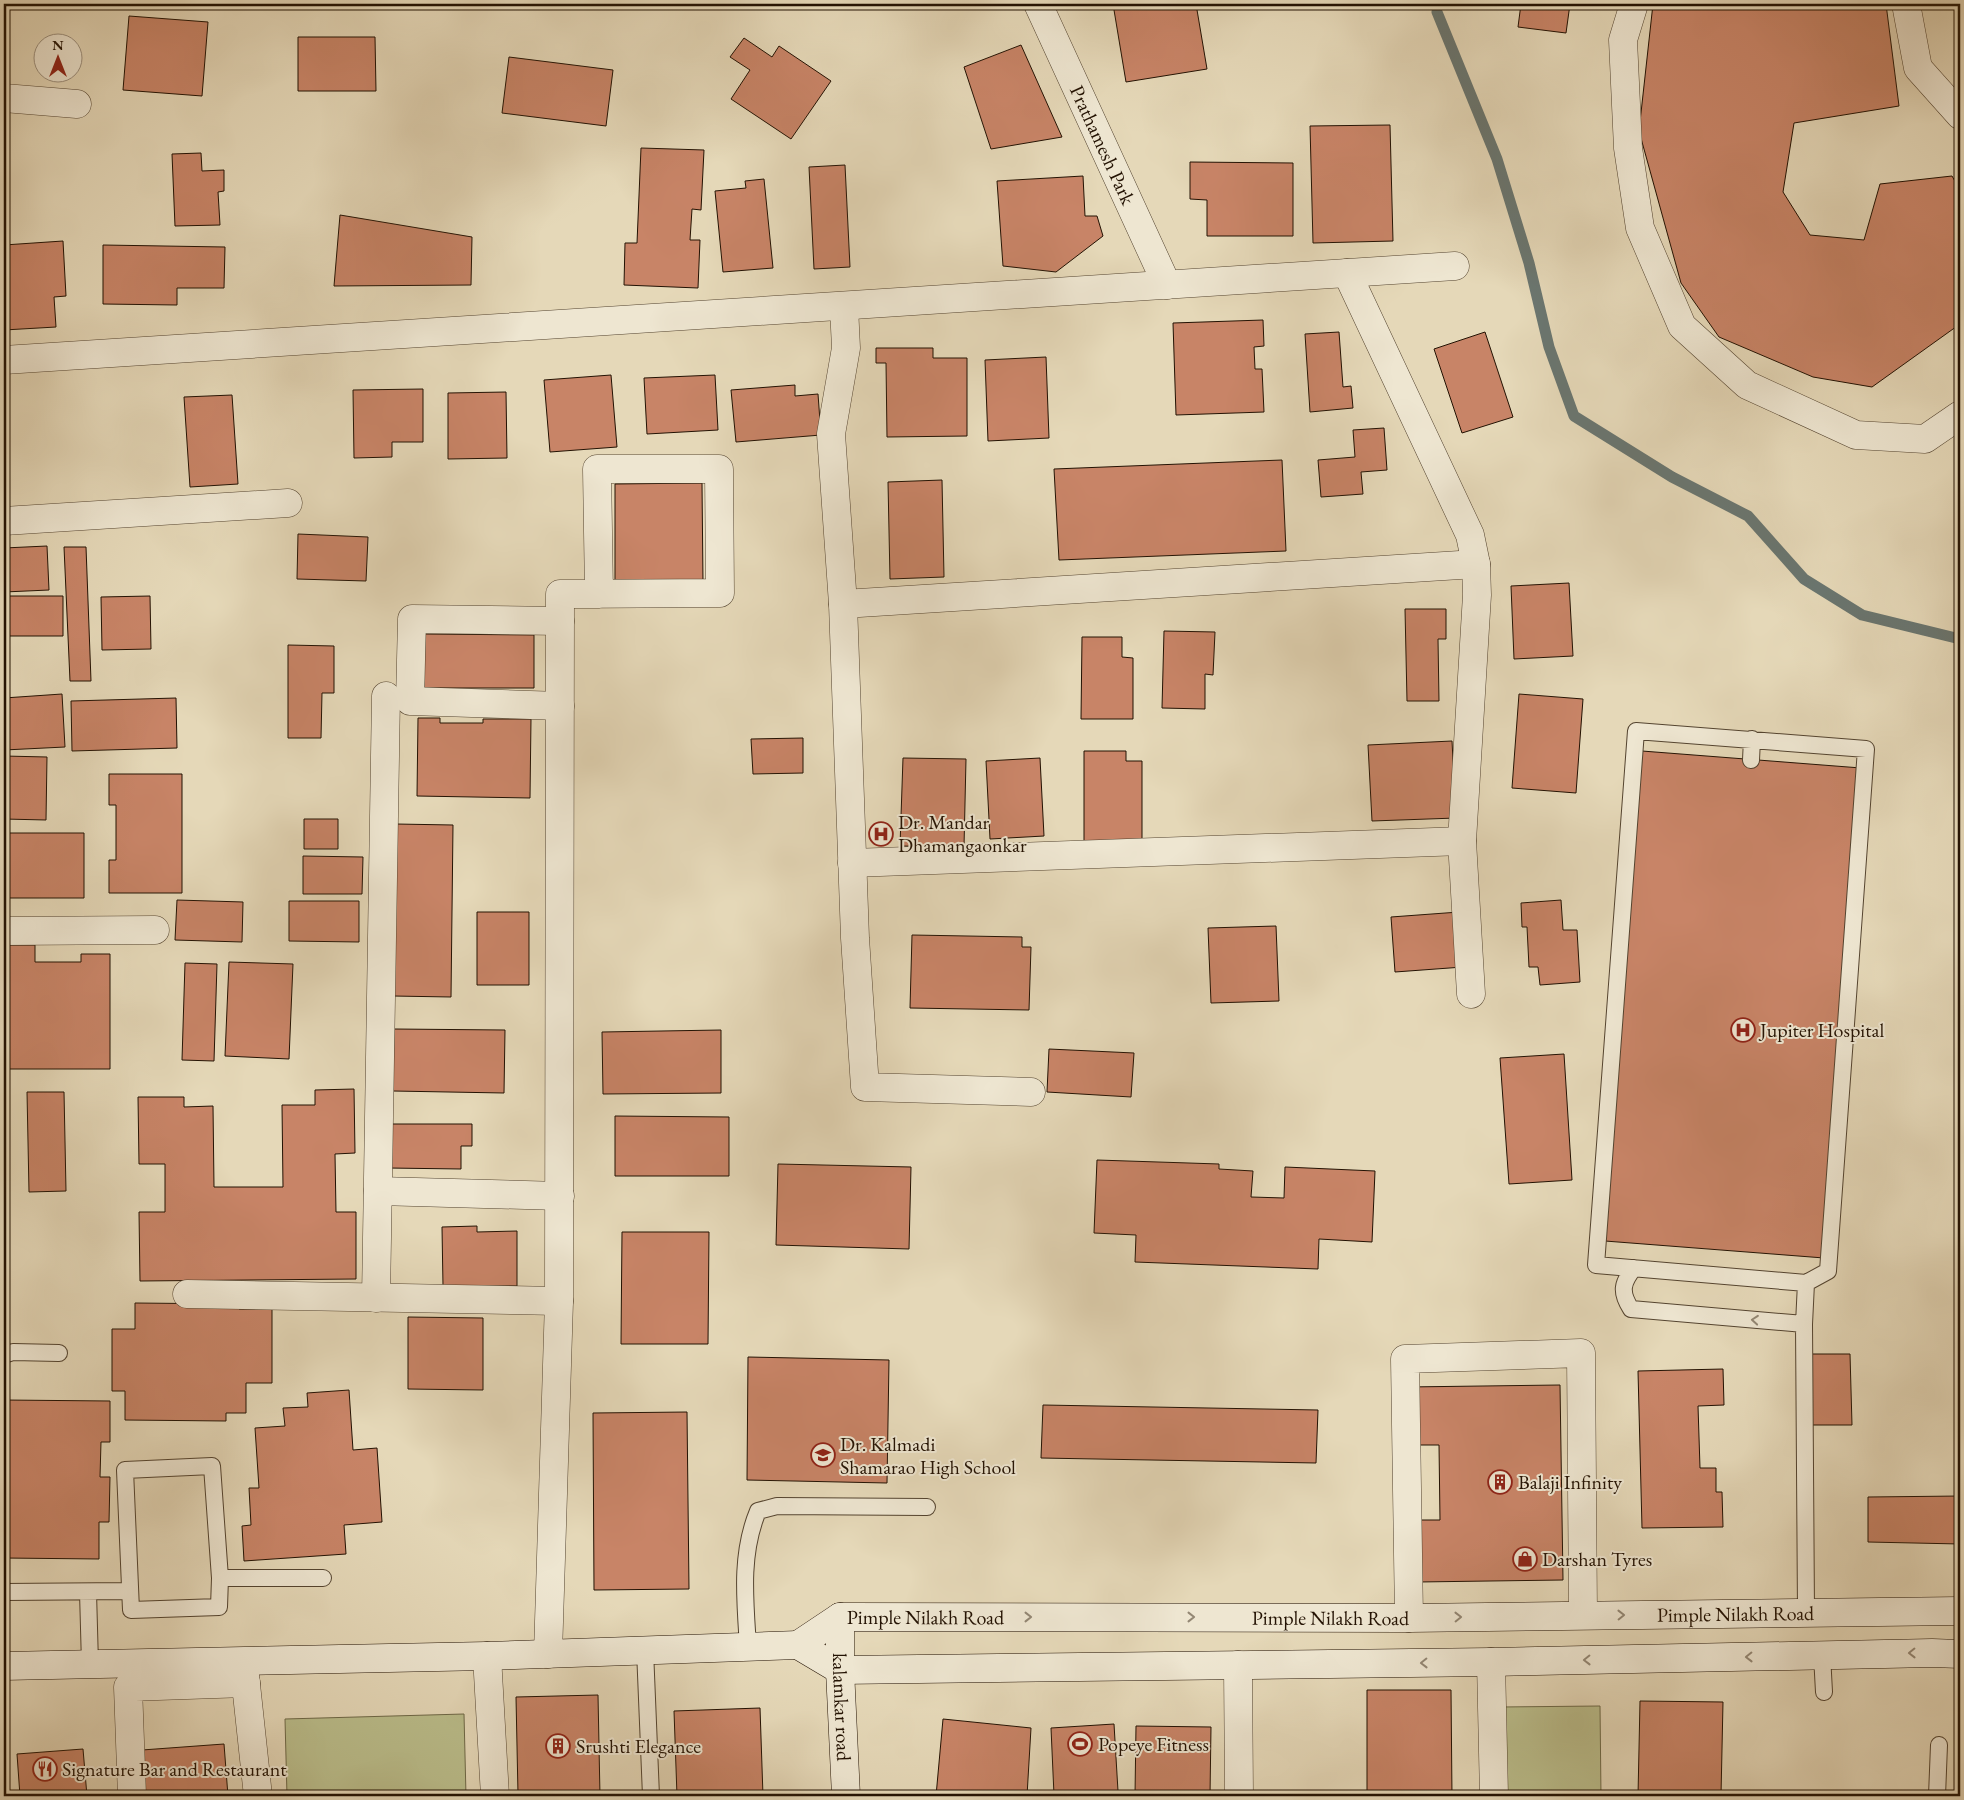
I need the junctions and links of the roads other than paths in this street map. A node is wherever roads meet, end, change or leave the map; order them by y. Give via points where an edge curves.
1 (1038, 4) edge
2 (1634, 4) edge
3 (1906, 4) edge
4 (4, 98) edge
5 (77, 104) dead end
6 (1960, 115) edge
7 (1455, 266) dead end
8 (1347, 273) junction
9 (1167, 285) junction
10 (844, 307) junction
11 (4, 360) edge
12 (1960, 415) edge
13 (288, 503) dead end
14 (4, 521) edge
15 (1476, 564) junction
16 (599, 594) junction
17 (843, 604) junction
18 (560, 621) junction
19 (386, 696) dead end
20 (560, 706) junction
21 (1752, 740) junction
22 (1751, 760) dead end
23 (1462, 841) junction
24 (852, 863) junction
25 (155, 930) dead end
26 (4, 931) edge
27 (1471, 994) dead end
28 (1031, 1092) dead end
29 (378, 1191) junction
30 (560, 1196) junction
31 (1634, 1268) junction
32 (1806, 1283) junction
33 (187, 1294) dead end
34 (376, 1298) junction
35 (559, 1301) junction
36 (1804, 1324) junction
37 (59, 1353) dead end
38 (4, 1355) edge
39 (927, 1507) dead end
40 (220, 1578) junction
41 (323, 1578) dead end
42 (128, 1591) junction
43 (4, 1592) edge
44 (88, 1592) junction
45 (1960, 1611) edge
46 (1806, 1612) junction
47 (1582, 1615) junction
48 (840, 1617) junction
49 (1409, 1618) junction
50 (748, 1646) junction
51 (798, 1646) junction
52 (645, 1650) junction
53 (548, 1654) junction
54 (1960, 1654) edge
55 (1822, 1655) junction
56 (487, 1656) junction
57 (1491, 1662) junction
58 (90, 1664) junction
59 (1238, 1665) junction
60 (4, 1666) edge
61 (840, 1670) junction
62 (245, 1672) junction
63 (1824, 1692) dead end
64 (1939, 1745) dead end
65 (132, 1796) edge
66 (258, 1796) edge
67 (494, 1796) edge
68 (651, 1796) edge
69 (846, 1796) edge
70 (1239, 1796) edge
71 (1494, 1796) edge
72 (1937, 1796) edge

1 - 9 street, Prathamesh Park
2 - 12 street via 1622,40 1628,148 1638,219 1682,326 1747,385 1856,435 1925,439
3 - 6 street via 1918,68
4 - 5 street
7 - 8 street
8 - 9 street
8 - 15 street via 1470,535
9 - 10 street
10 - 11 street
10 - 17 street via 846,348 831,434
13 - 14 street
15 - 17 street
15 - 23 street via 1477,595
16 - 16 street via 720,593 719,468 597,468
16 - 18 street via 560,594
17 - 24 street
18 - 20 street
18 - 20 street via 412,619 410,701
19 - 29 street
20 - 30 street
21 - 22 lane
21 - 31 lane via 1636,731 1596,1265
21 - 32 lane via 1866,749 1828,1271
23 - 24 street
23 - 27 street
24 - 28 street via 865,1087
25 - 26 street
29 - 30 street
29 - 34 street
30 - 35 street
31 - 32 lane
36 -> 31 lane via 1631,1310 1624,1298 1625,1280
32 - 36 lane
33 - 34 street
34 - 35 street
35 - 53 street
36 - 46 lane
37 - 38 lane via 13,1352
39 - 50 lane via 777,1506 758,1511 744,1574
40 - 41 lane
40 - 42 lane via 219,1607 131,1610
40 - 42 lane via 212,1466 125,1470
42 - 44 lane
43 - 44 lane
44 - 58 lane
45 - 46 street, Pimple Nilakh Road
47 -> 46 street, Pimple Nilakh Road
49 -> 47 street, Pimple Nilakh Road
47 - 49 street via 1581,1353 1405,1359
48 -> 49 street, Pimple Nilakh Road
48 - 51 street, Pimple Nilakh Road
48 - 61 street, kalamkar road
50 - 51 street
50 - 52 street
51 - 61 street
52 - 53 street
52 - 68 lane
53 - 56 street
54 -> 55 street
55 -> 57 street
55 - 63 lane
56 - 62 street
56 - 67 street
57 -> 59 street
57 - 71 street
58 - 60 street
58 - 62 street
59 - 61 street
59 - 70 street
61 - 69 street, kalamkar road
62 - 65 street via 128,1687
62 - 66 street
64 - 72 lane

